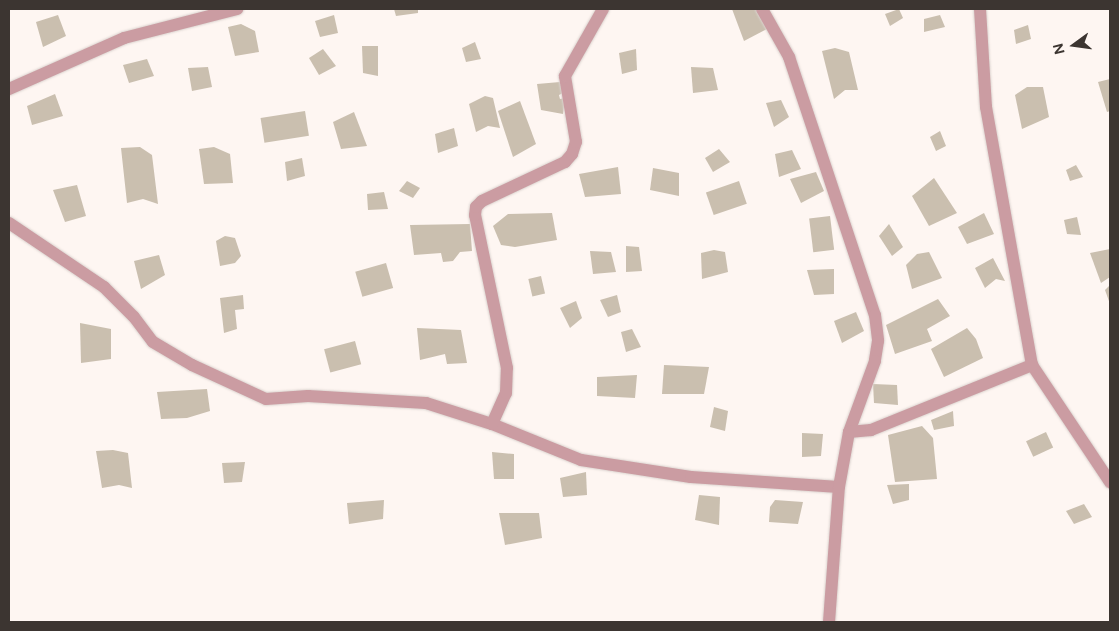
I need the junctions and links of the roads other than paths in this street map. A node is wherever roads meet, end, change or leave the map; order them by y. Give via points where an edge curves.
1 (237, 9) edge
2 (603, 9) edge
3 (762, 9) edge
4 (980, 9) edge
5 (9, 89) edge
6 (9, 223) edge
7 (1032, 365) junction
8 (492, 424) junction
9 (849, 432) junction
10 (1110, 482) edge
11 (839, 487) junction
12 (829, 622) edge

1 - 5 street via 124,38
2 - 8 street via 566,76 576,142 572,154 565,162 482,201 476,207 507,368 506,393
3 - 9 street via 789,57 875,315 878,341 874,361
4 - 7 street via 986,107
6 - 8 street via 104,287 153,342 192,365 266,398 308,396 426,403
7 - 9 street via 871,430
7 - 10 street
8 - 11 street via 581,460 691,477
9 - 11 street
11 - 12 street

